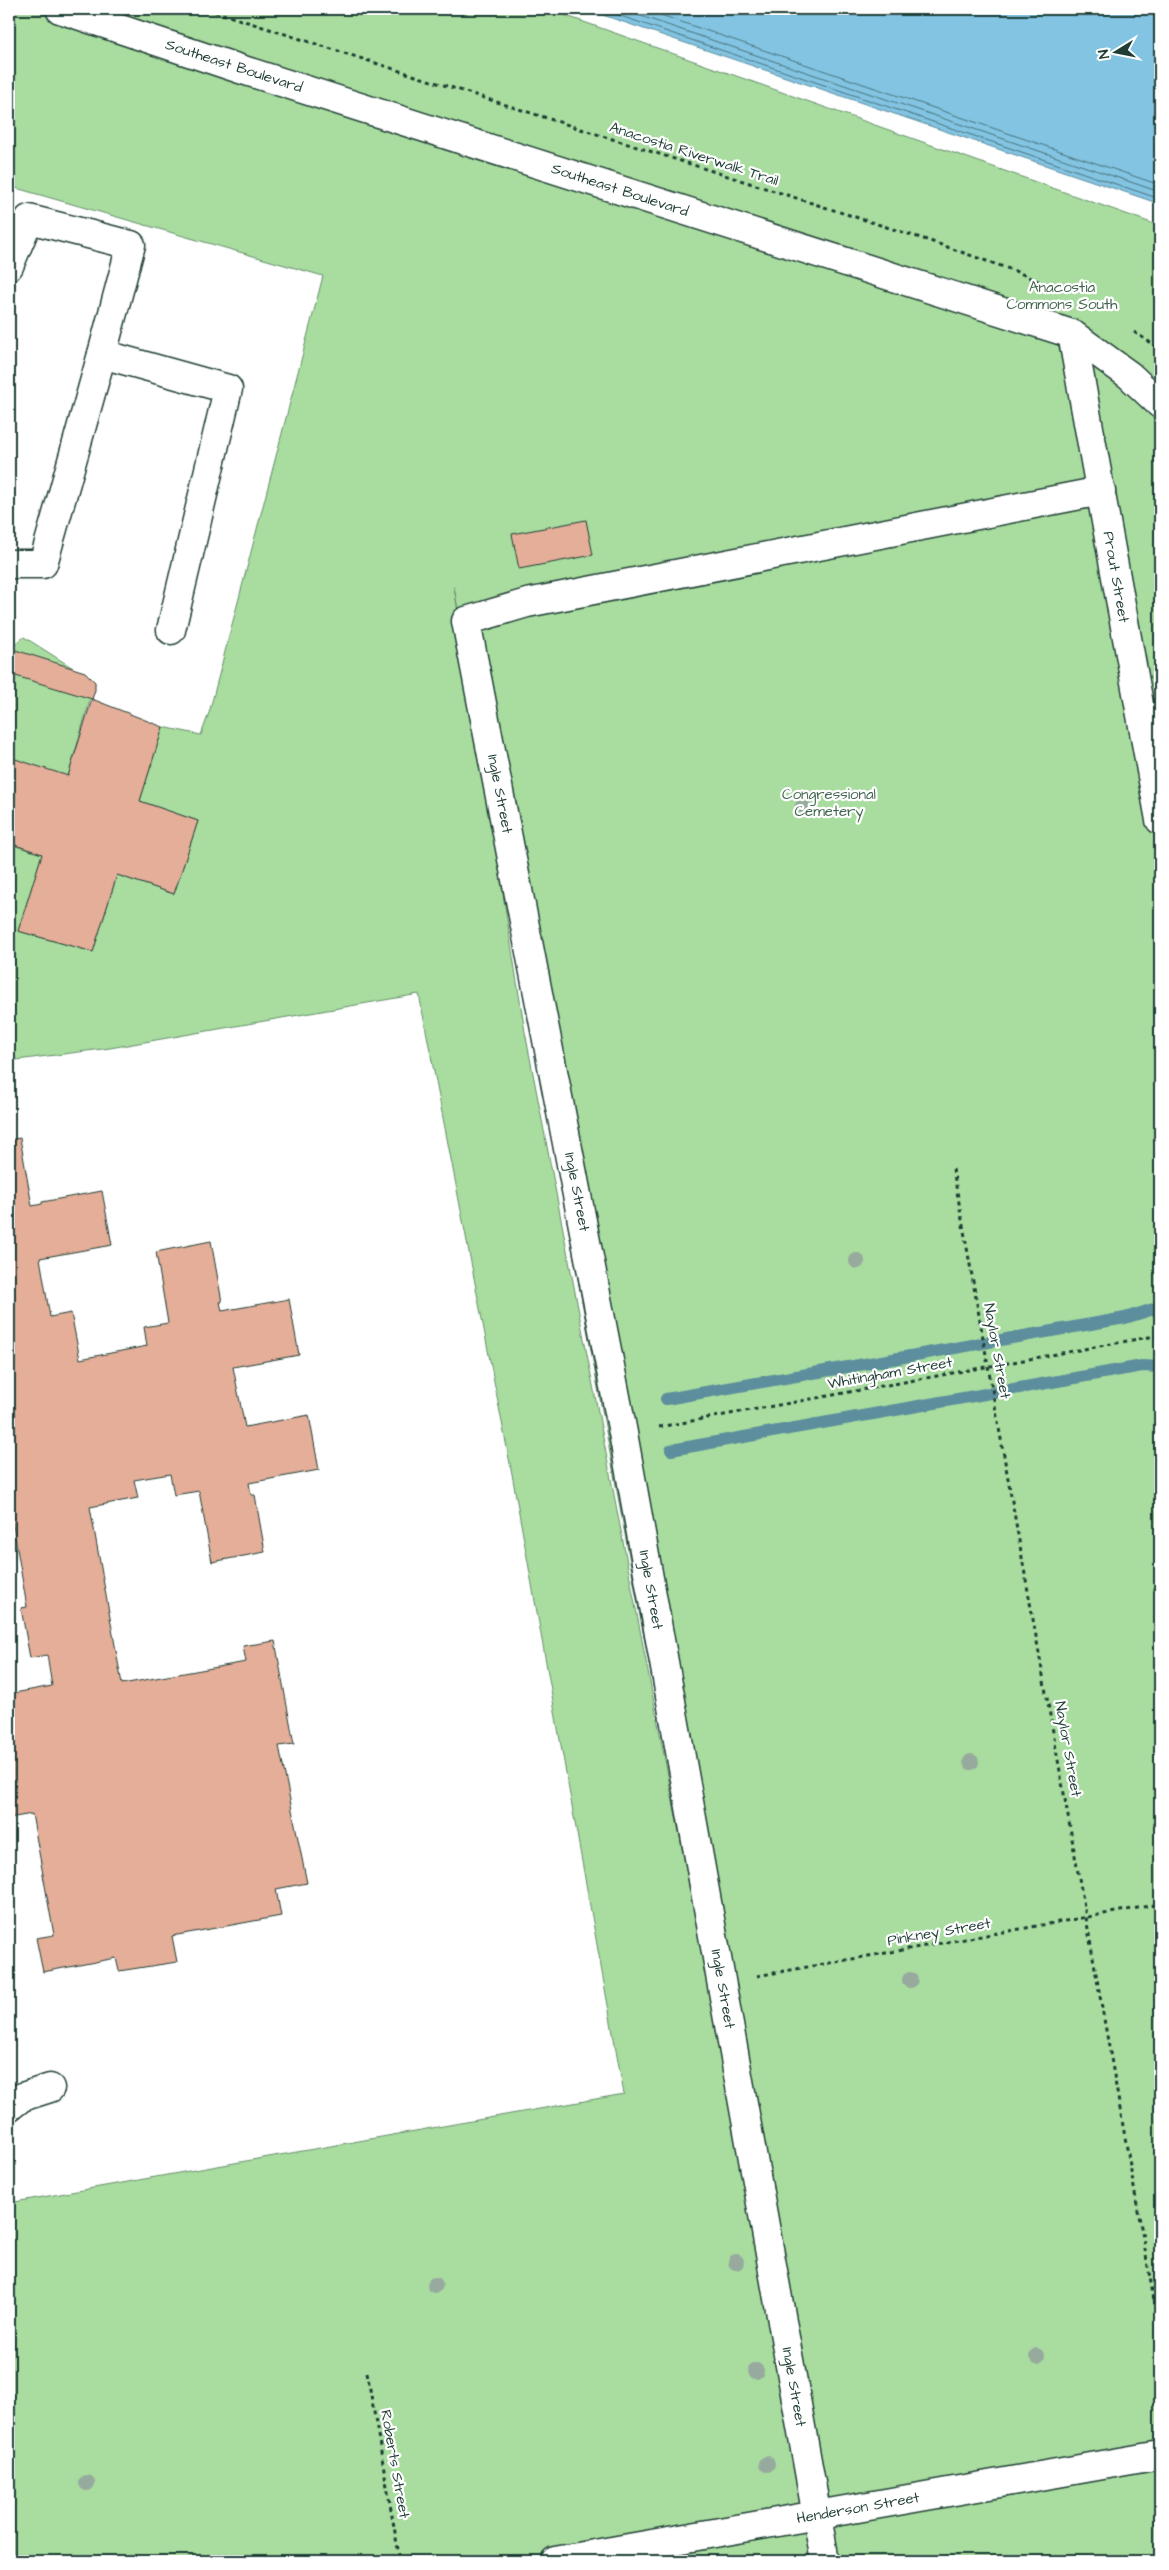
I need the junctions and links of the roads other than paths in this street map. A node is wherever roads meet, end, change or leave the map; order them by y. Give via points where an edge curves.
1 (60, 9) edge
2 (9, 266) edge
3 (1072, 334) junction
4 (102, 354) junction
5 (1160, 404) edge
6 (1101, 491) junction
7 (9, 564) edge
8 (171, 630) dead end
9 (1160, 820) edge
10 (50, 2088) dead end
11 (9, 2107) edge
12 (1160, 2454) edge
13 (817, 2515) junction
14 (555, 2561) edge
15 (825, 2561) edge

1 - 3 street, Southeast Boulevard
2 - 4 street via 29,219 131,245
3 - 5 street, Southeast Boulevard via 1129,375
3 - 6 street, Prout Street
4 - 7 street via 43,564
4 - 8 street via 228,389
6 - 9 street, Prout Street
6 - 13 street, Ingle Street via 527,603 466,621 623,1433
10 - 11 street via 22,2098
12 - 13 street, Henderson Street
13 - 14 street, Henderson Street
13 - 15 street, Ingle Street

